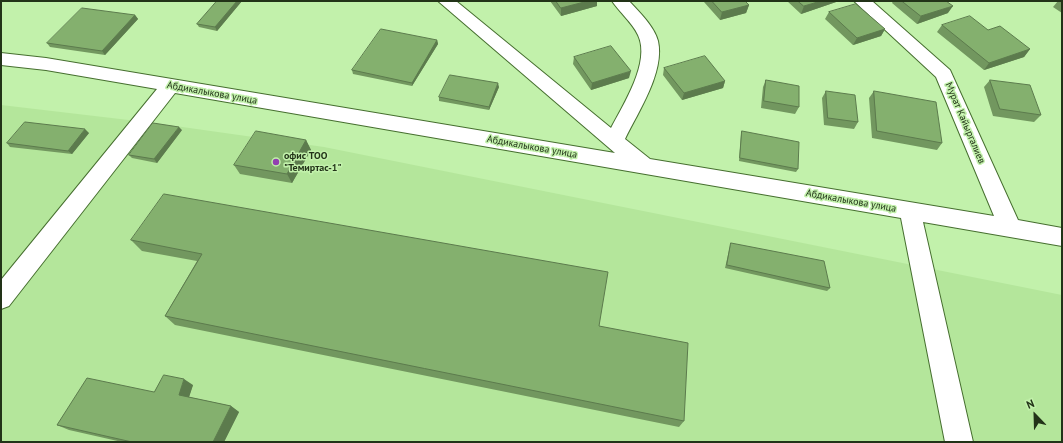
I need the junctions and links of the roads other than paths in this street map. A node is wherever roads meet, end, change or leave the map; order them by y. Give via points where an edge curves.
1 (446, 1) edge
2 (620, 1) edge
3 (862, 1) edge
4 (1, 59) edge
5 (171, 86) junction
6 (614, 141) junction
7 (647, 167) junction
8 (910, 211) junction
9 (1010, 228) junction
10 (1062, 237) edge
11 (1, 298) edge
12 (959, 442) edge

1 - 6 street
2 - 6 street via 649,40 650,58 645,77
3 - 9 street, Мурат Кайыргалиев via 944,74
4 - 5 street, Абдикалыкова улица via 46,64
5 - 7 street, Абдикалыкова улица
5 - 11 street
6 - 7 street
7 - 8 street, Абдикалыкова улица
8 - 9 street, Абдикалыкова улица
8 - 12 street
9 - 10 street, Абдикалыкова улица

